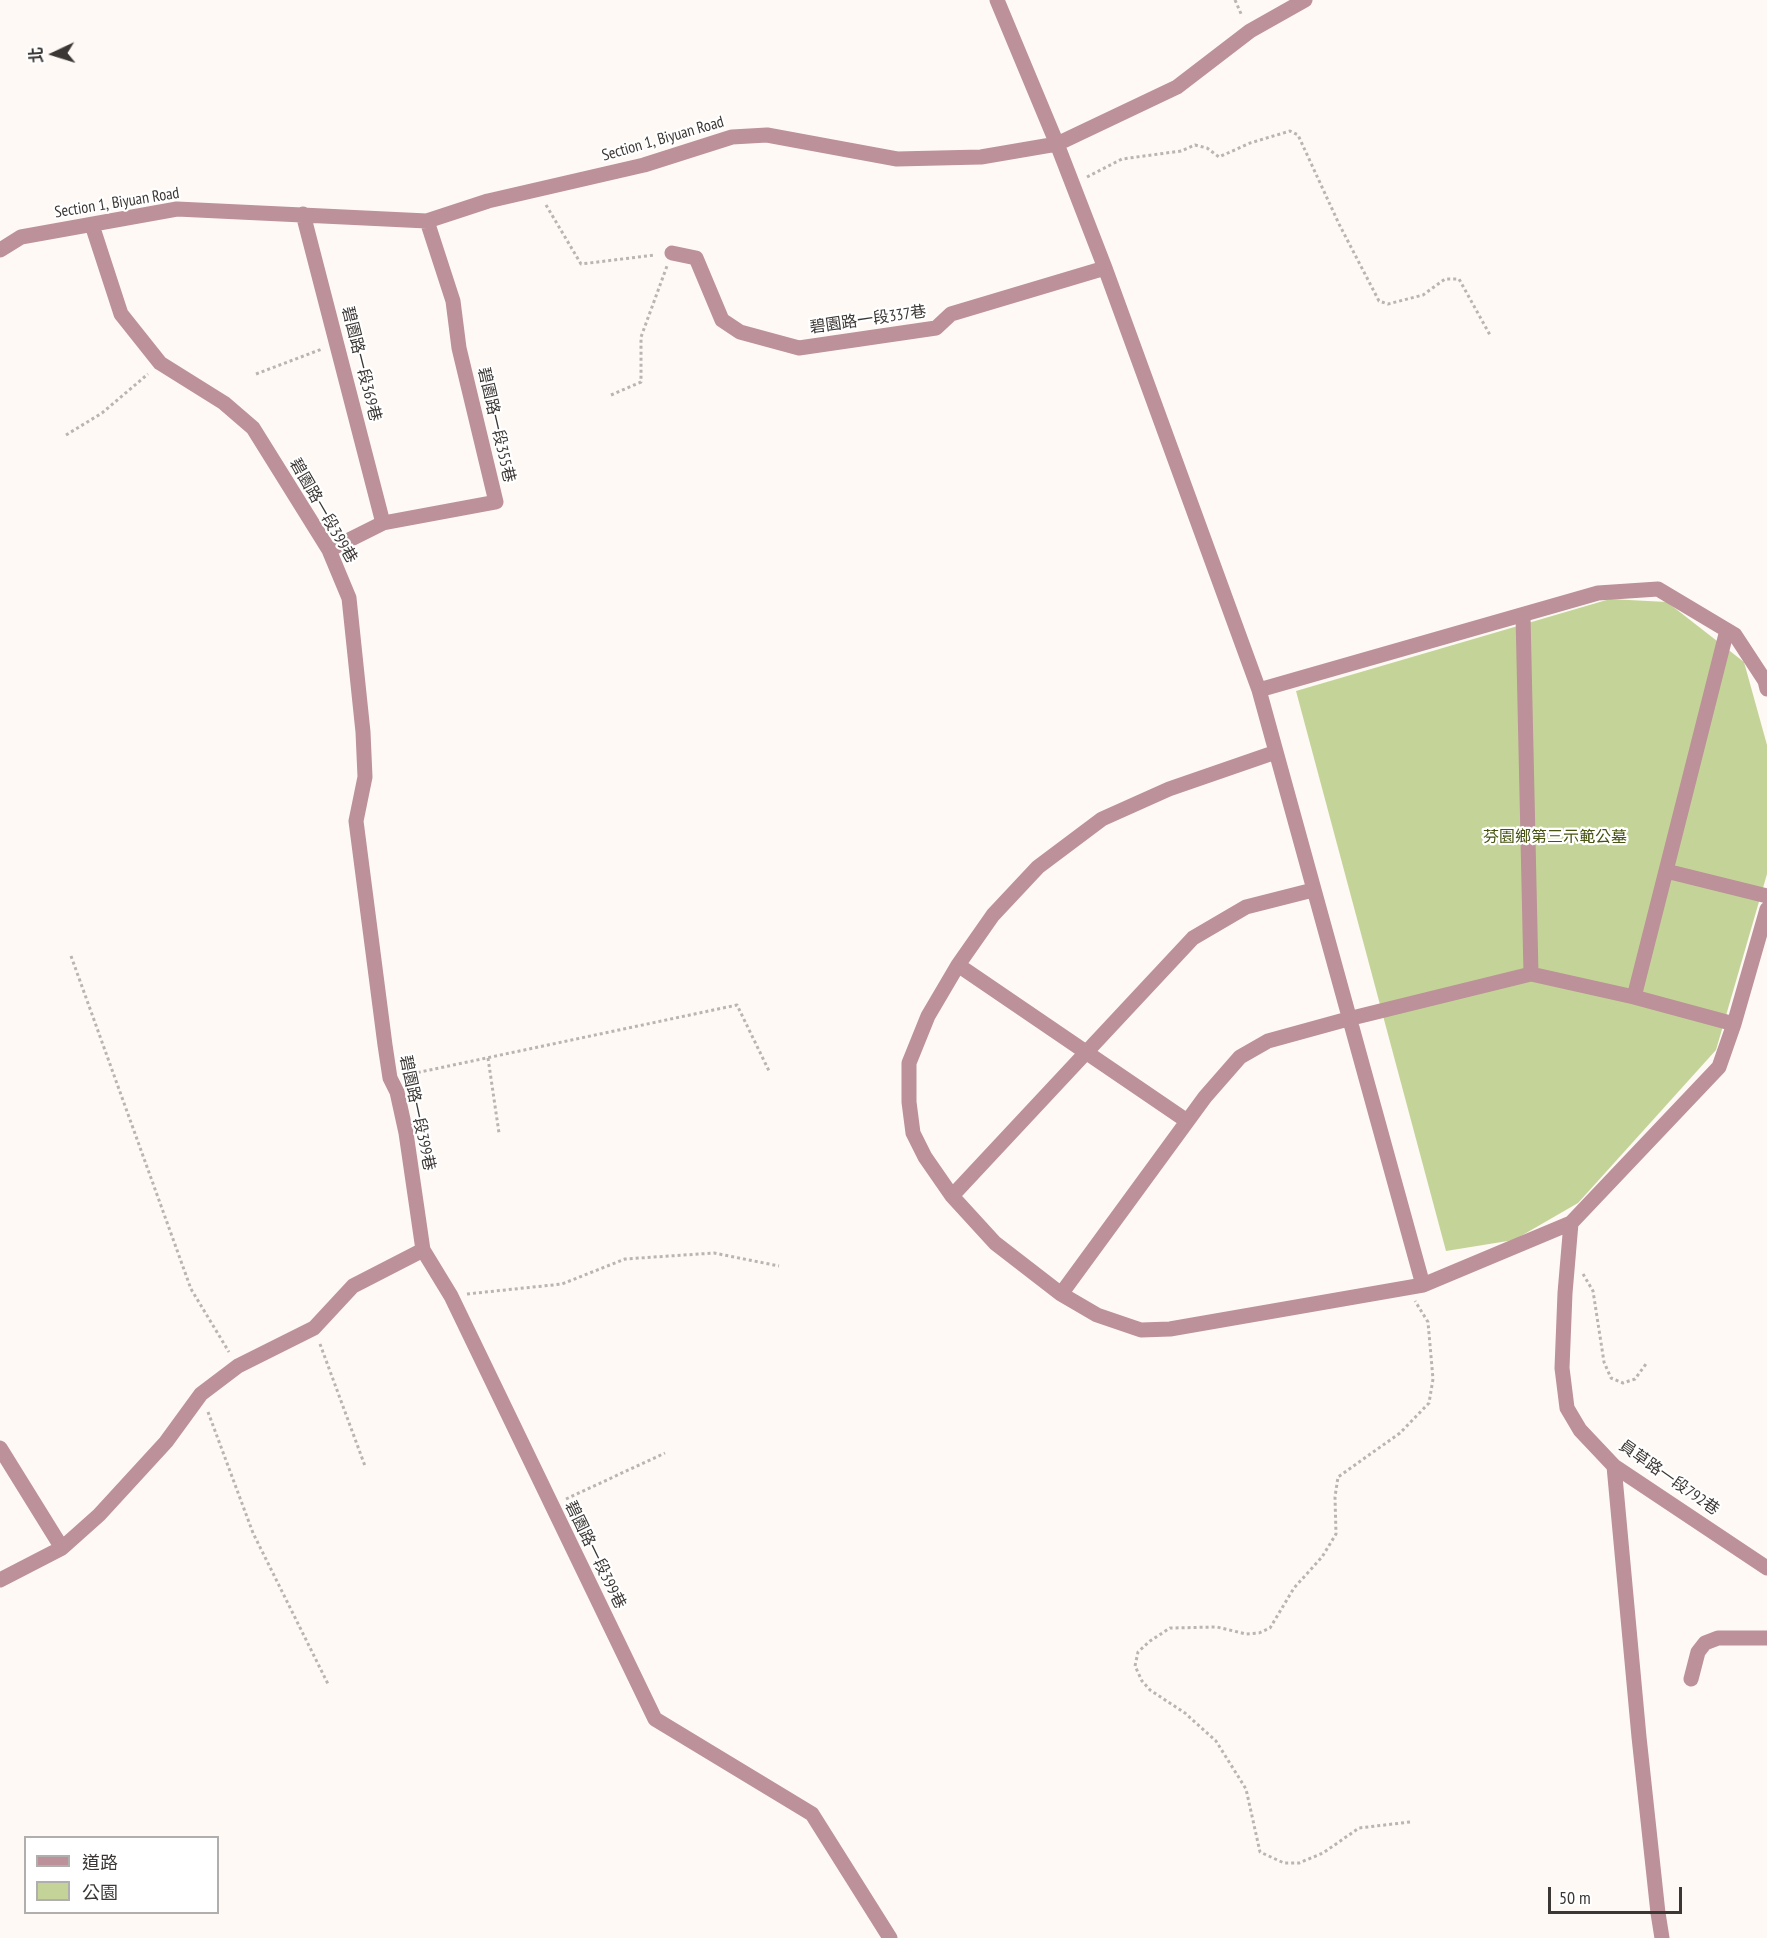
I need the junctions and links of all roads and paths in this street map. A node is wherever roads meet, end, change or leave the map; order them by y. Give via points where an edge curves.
1 (997, 0) edge
2 (1305, 0) edge
3 (1057, 144) junction
4 (1072, 184) junction
5 (537, 191) junction
6 (303, 214) junction
7 (427, 221) junction
8 (92, 225) junction
9 (0, 250) edge
10 (672, 253) junction
11 (1104, 268) junction
12 (1490, 335) dead end
13 (337, 343) junction
14 (160, 363) junction
15 (256, 374) dead end
16 (611, 395) dead end
17 (66, 435) dead end
18 (382, 523) junction
19 (328, 550) junction
20 (1523, 615) junction
21 (1727, 630) junction
22 (1767, 689) edge
23 (1258, 690) junction
24 (1276, 752) junction
25 (1666, 871) junction
26 (1313, 890) junction
27 (1767, 896) edge
28 (1767, 909) edge
29 (71, 956) dead end
30 (958, 965) junction
31 (1531, 974) junction
32 (1634, 997) junction
33 (1348, 1019) junction
34 (1734, 1024) junction
35 (1087, 1053) junction
36 (488, 1058) junction
37 (770, 1072) dead end
38 (390, 1078) junction
39 (1187, 1121) junction
40 (499, 1133) dead end
41 (952, 1196) junction
42 (1571, 1223) junction
43 (423, 1250) junction
44 (1568, 1251) junction
45 (779, 1266) dead end
46 (1417, 1286) junction
47 (1061, 1294) junction
48 (451, 1296) junction
49 (314, 1328) junction
50 (1646, 1364) dead end
51 (238, 1366) junction
52 (201, 1394) junction
53 (0, 1448) edge
54 (665, 1453) dead end
55 (365, 1466) dead end
56 (1614, 1466) junction
57 (552, 1506) junction
58 (62, 1548) junction
59 (1767, 1568) edge
60 (0, 1580) edge
61 (1767, 1638) edge
62 (1691, 1679) dead end
63 (328, 1684) dead end
64 (1410, 1822) dead end
65 (890, 1938) edge
66 (1662, 1938) edge

1 - 3 street
2 - 3 street, Section 1, Biyuan Road via 1250,31 1177,87
3 - 4 street
3 - 5 street, Section 1, Biyuan Road via 981,157 897,159 767,135 732,137 644,165
4 - 11 street
4 - 12 path via 1122,159 1195,145 1219,157 1290,131 1298,135 1379,301 1388,304 1423,296 1445,279 1460,279
5 - 7 street, Section 1, Biyuan Road via 488,201
5 - 10 path via 581,264
6 - 7 street, Section 1, Biyuan Road
6 - 8 street, Section 1, Biyuan Road via 177,209
6 - 13 street, 碧園路一段369巷
7 - 18 street, 碧園路一段355巷 via 453,301 459,348 496,502
8 - 9 street, Section 1, Biyuan Road via 21,237
8 - 14 street, 碧園路一段399巷 via 121,314
10 - 11 street, 碧園路一段337巷 via 696,258 722,320 740,332 799,348 936,328 951,314
10 - 16 path via 641,337 641,382
11 - 23 street
13 - 15 path
13 - 18 street, 碧園路一段369巷
14 - 17 path via 102,413
14 - 19 street, 碧園路一段399巷 via 224,403 253,428
18 - 19 street, 碧園路一段355巷
19 - 38 street, 碧園路一段399巷 via 349,598 365,777 356,821
20 - 21 street via 1598,593 1658,589
20 - 23 street
20 - 31 street
21 - 22 street via 1735,635
21 - 25 street
23 - 24 street
24 - 26 street
24 - 30 street via 1170,789 1102,819 1038,867 993,915
25 - 27 street
25 - 32 street
26 - 33 street
26 - 35 street via 1246,907 1193,938
28 - 34 street
29 - 51 path via 191,1289
30 - 35 street
30 - 41 street via 928,1016 909,1063 913,1133
31 - 32 street
31 - 33 street
32 - 34 street
33 - 39 street via 1253,1048 1240,1057
33 - 46 street
34 - 42 street via 1719,1067
35 - 39 street
35 - 41 street
36 - 37 path via 737,1005
36 - 38 path
36 - 40 path
38 - 43 street, 碧園路一段399巷 via 406,1133
39 - 47 street
41 - 47 street via 995,1243
42 - 44 street, 員草路一段792巷
42 - 46 street
43 - 48 street, 碧園路一段399巷
43 - 49 street via 353,1286
44 - 50 path via 1593,1291 1604,1362 1611,1378 1623,1383 1635,1380
44 - 56 street, 員草路一段792巷 via 1562,1368 1567,1408 1580,1430
45 - 48 path via 714,1253 625,1259 562,1284
46 - 47 street via 1170,1329 1141,1330 1097,1314
46 - 64 path via 1416,1304 1428,1322 1433,1379 1429,1403 1400,1433 1338,1477 1336,1534 1322,1557 1294,1588 1270,1628 1246,1634 1217,1627 1170,1628 1138,1652 1135,1666 1150,1690 1185,1713 1216,1741 1246,1789 1260,1852 1284,1863 1299,1863 1323,1853 1359,1828
48 - 57 street, 碧園路一段399巷
49 - 51 street
49 - 55 path
51 - 52 street
52 - 58 street via 166,1442 99,1515
52 - 63 path via 254,1533
53 - 58 street
54 - 57 path
56 - 59 street, 員草路一段792巷
56 - 66 street
57 - 65 street, 碧園路一段399巷 via 655,1719 812,1814
58 - 60 street
61 - 62 street via 1718,1638 1705,1643 1698,1652

